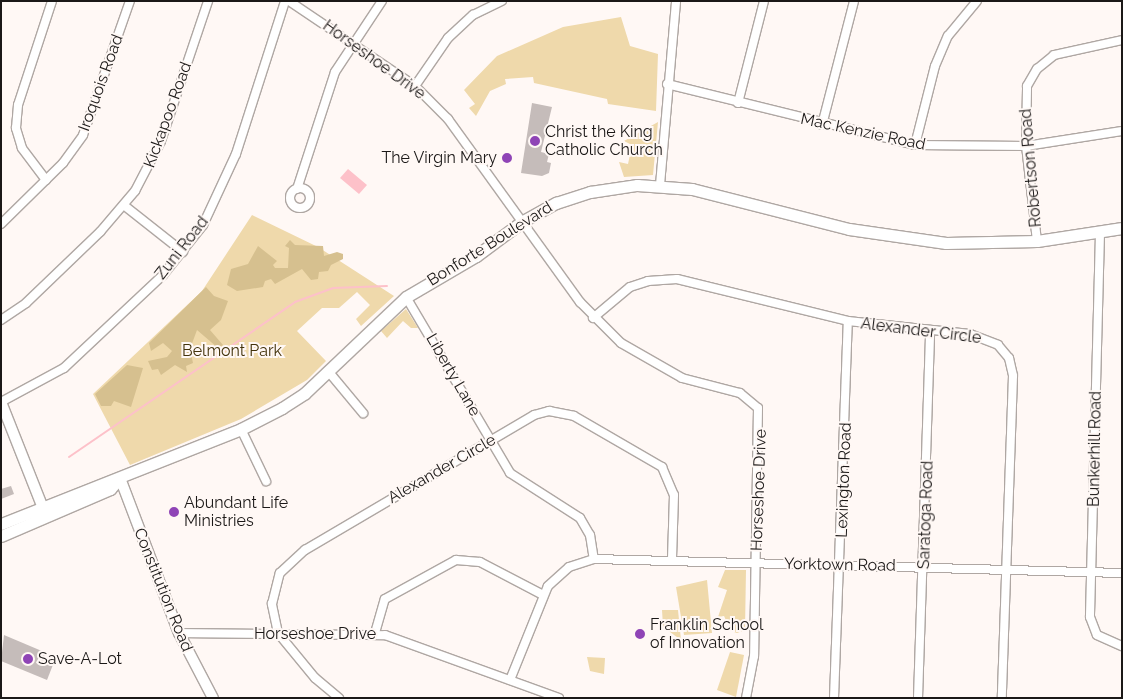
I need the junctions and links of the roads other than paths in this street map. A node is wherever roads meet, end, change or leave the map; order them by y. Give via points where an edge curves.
1 (52, 1) edge
2 (130, 1) edge
3 (208, 1) edge
4 (287, 1) edge
5 (382, 1) edge
6 (502, 1) edge
7 (676, 1) edge
8 (764, 1) edge
9 (854, 1) edge
10 (977, 1) edge
11 (1122, 40) edge
12 (354, 43) junction
13 (667, 84) junction
14 (415, 86) junction
15 (738, 103) junction
16 (822, 126) junction
17 (1122, 131) edge
18 (915, 145) junction
19 (1026, 146) junction
20 (46, 180) junction
21 (660, 185) junction
22 (297, 189) dead end
23 (125, 206) junction
24 (523, 221) junction
25 (1, 224) edge
26 (1122, 228) edge
27 (1100, 233) junction
28 (1037, 241) junction
29 (183, 252) junction
30 (406, 297) junction
31 (593, 318) junction
32 (1, 320) edge
33 (848, 321) junction
34 (930, 332) junction
35 (328, 371) junction
36 (1, 402) edge
37 (363, 413) dead end
38 (241, 429) junction
39 (492, 441) junction
40 (120, 478) junction
41 (266, 481) dead end
42 (44, 510) junction
43 (1, 524) edge
44 (1, 536) edge
45 (594, 559) junction
46 (672, 560) junction
47 (756, 563) junction
48 (841, 565) junction
49 (924, 566) junction
50 (1006, 569) junction
51 (1092, 572) junction
52 (1122, 573) edge
53 (543, 595) junction
54 (179, 633) junction
55 (278, 633) junction
56 (375, 633) junction
57 (1122, 646) edge
58 (510, 680) junction
59 (213, 698) edge
60 (339, 698) edge
61 (559, 698) edge
62 (746, 698) edge
63 (834, 698) edge
64 (918, 698) edge
65 (1002, 698) edge

1 - 20 street via 18,105 16,128 25,154
2 - 20 street, Iroquois Road via 84,135
3 - 23 street, Kickapoo Road via 162,141
4 - 12 street, Horseshoe Drive
4 - 29 street, Zuni Road via 222,190
5 - 12 street
6 - 14 street via 473,15 448,38
7 - 13 street
8 - 15 street
9 - 16 street
10 - 18 street via 948,36 935,66
11 - 19 street, Robertson Road via 1067,51 1040,65 1025,95
12 - 14 street, Horseshoe Drive
12 - 22 street via 327,90
13 - 15 street, Mac Kenzie Road
13 - 21 street
14 - 24 street, Horseshoe Drive via 448,119
15 - 16 street, Mac Kenzie Road
16 - 18 street, Mac Kenzie Road
17 - 19 street, Mac Kenzie Road
18 - 19 street, Mac Kenzie Road
19 - 28 street, Robertson Road
20 - 25 street, Iroquois Road
21 - 24 main road, Bonforte Boulevard via 590,192 556,203
21 - 28 main road, Bonforte Boulevard via 896,237 946,243
23 - 29 street
23 - 32 street, Kickapoo Road via 26,303
24 - 30 main road, Bonforte Boulevard via 476,256
24 - 31 street, Horseshoe Drive
26 - 27 main road, Bonforte Boulevard
27 - 28 main road, Bonforte Boulevard
27 - 51 street, Bunkerhill Road
29 - 36 street, Zuni Road via 64,368
30 - 35 main road, Bonforte Boulevard
30 - 39 street, Liberty Lane
31 - 33 street, Alexander Circle via 630,287 662,278
31 - 47 street, Horseshoe Drive via 640,357 682,378 740,393 758,408
33 - 34 street, Alexander Circle
33 - 48 street, Lexington Road
34 - 49 street, Saratoga Road
34 - 50 street, Alexander Circle via 979,336 998,345 1008,358 1013,376
35 - 37 street
35 - 38 main road, Bonforte Boulevard via 305,393
36 - 42 street
38 - 40 main road, Bonforte Boulevard
38 - 41 street
39 - 45 street, Liberty Lane via 513,476 580,518 590,535
39 - 46 street, Alexander Circle via 534,415 558,411 574,416 656,461 673,488
39 - 55 street, Alexander Circle via 292,559 280,573 273,593
40 - 42 main road, Bonforte Boulevard via 104,480
40 - 54 street, Constitution Road
42 - 43 main road, Bonforte Boulevard
42 - 44 main road, Bonforte Boulevard
45 - 46 street, Yorktown Road
45 - 53 street, Yorktown Road via 561,572
46 - 47 street, Yorktown Road
47 - 48 street, Yorktown Road
47 - 62 street, Horseshoe Drive via 754,662
48 - 49 street, Yorktown Road
48 - 63 street, Lexington Road
49 - 50 street, Yorktown Road
49 - 64 street, Saratoga Road
50 - 51 street, Yorktown Road
50 - 65 street, Alexander Circle
51 - 52 street, Yorktown Road
51 - 57 street, Bunkerhill Road via 1093,630 1103,640
53 - 56 street via 480,562 456,560 385,599
53 - 58 street, Yorktown Road
54 - 55 street, Horseshoe Drive
54 - 59 street, Constitution Road
55 - 56 street, Horseshoe Drive
55 - 60 street via 315,678
56 - 58 street, Horseshoe Drive
58 - 61 street, Horseshoe Drive

